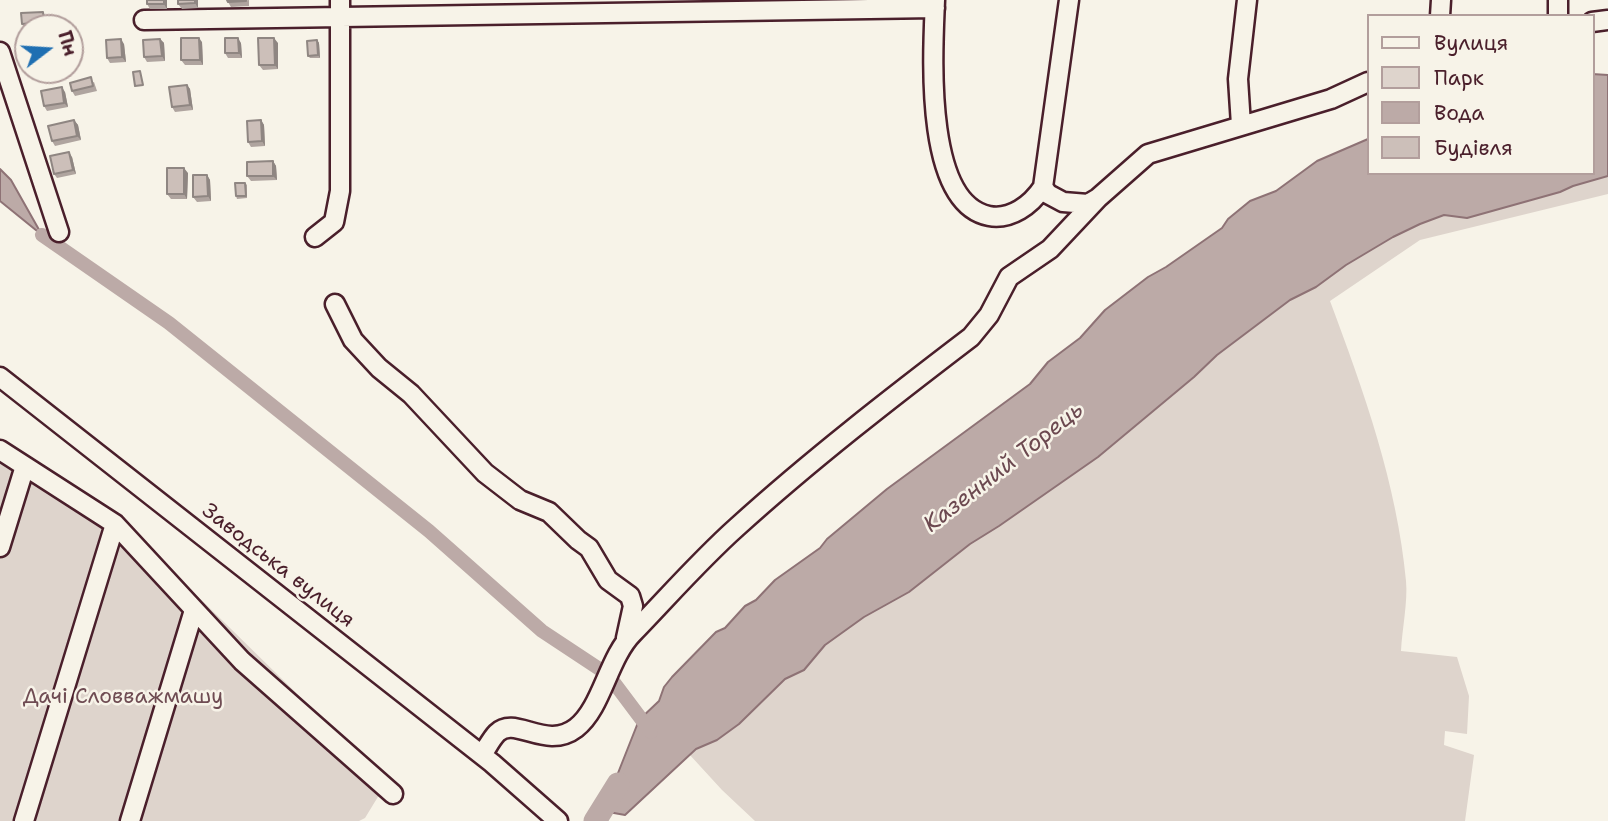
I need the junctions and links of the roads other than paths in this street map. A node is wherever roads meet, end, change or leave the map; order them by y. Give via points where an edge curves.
1 (1069, 0) edge
2 (1247, 0) edge
3 (935, 4) edge
4 (340, 8) edge
5 (144, 20) dead end
6 (0, 52) edge
7 (1366, 83) edge
8 (1241, 125) junction
9 (1043, 187) junction
10 (1098, 198) junction
11 (59, 232) dead end
12 (315, 237) dead end
13 (335, 304) dead end
14 (0, 377) edge
15 (0, 450) edge
16 (25, 466) junction
17 (115, 524) junction
18 (0, 547) edge
19 (194, 610) junction
20 (625, 641) junction
21 (482, 755) junction
22 (393, 794) dead end
23 (24, 821) edge
24 (130, 821) edge
25 (558, 821) edge

1 - 9 street
2 - 8 street via 1238,79
3 - 4 street
3 - 9 street via 937,131 956,190 969,208 998,218 1028,204
4 - 5 street
4 - 12 street via 340,191 334,222
6 - 11 street
7 - 8 street via 1331,99
8 - 10 street via 1148,154
9 - 10 street via 1070,204 1088,204
10 - 20 street via 1051,249 1009,277 971,337 805,467 735,529
13 - 20 street via 353,340 485,473 520,500 549,512 589,548 608,580 630,596 633,606
14 - 21 street, Заводська вулиця
15 - 16 street
16 - 17 street
16 - 18 street
17 - 19 street
17 - 23 street
19 - 22 street via 242,660
19 - 24 street
20 - 21 street via 589,716 575,729 553,737 512,726 498,731
21 - 25 street, Заводська вулиця

